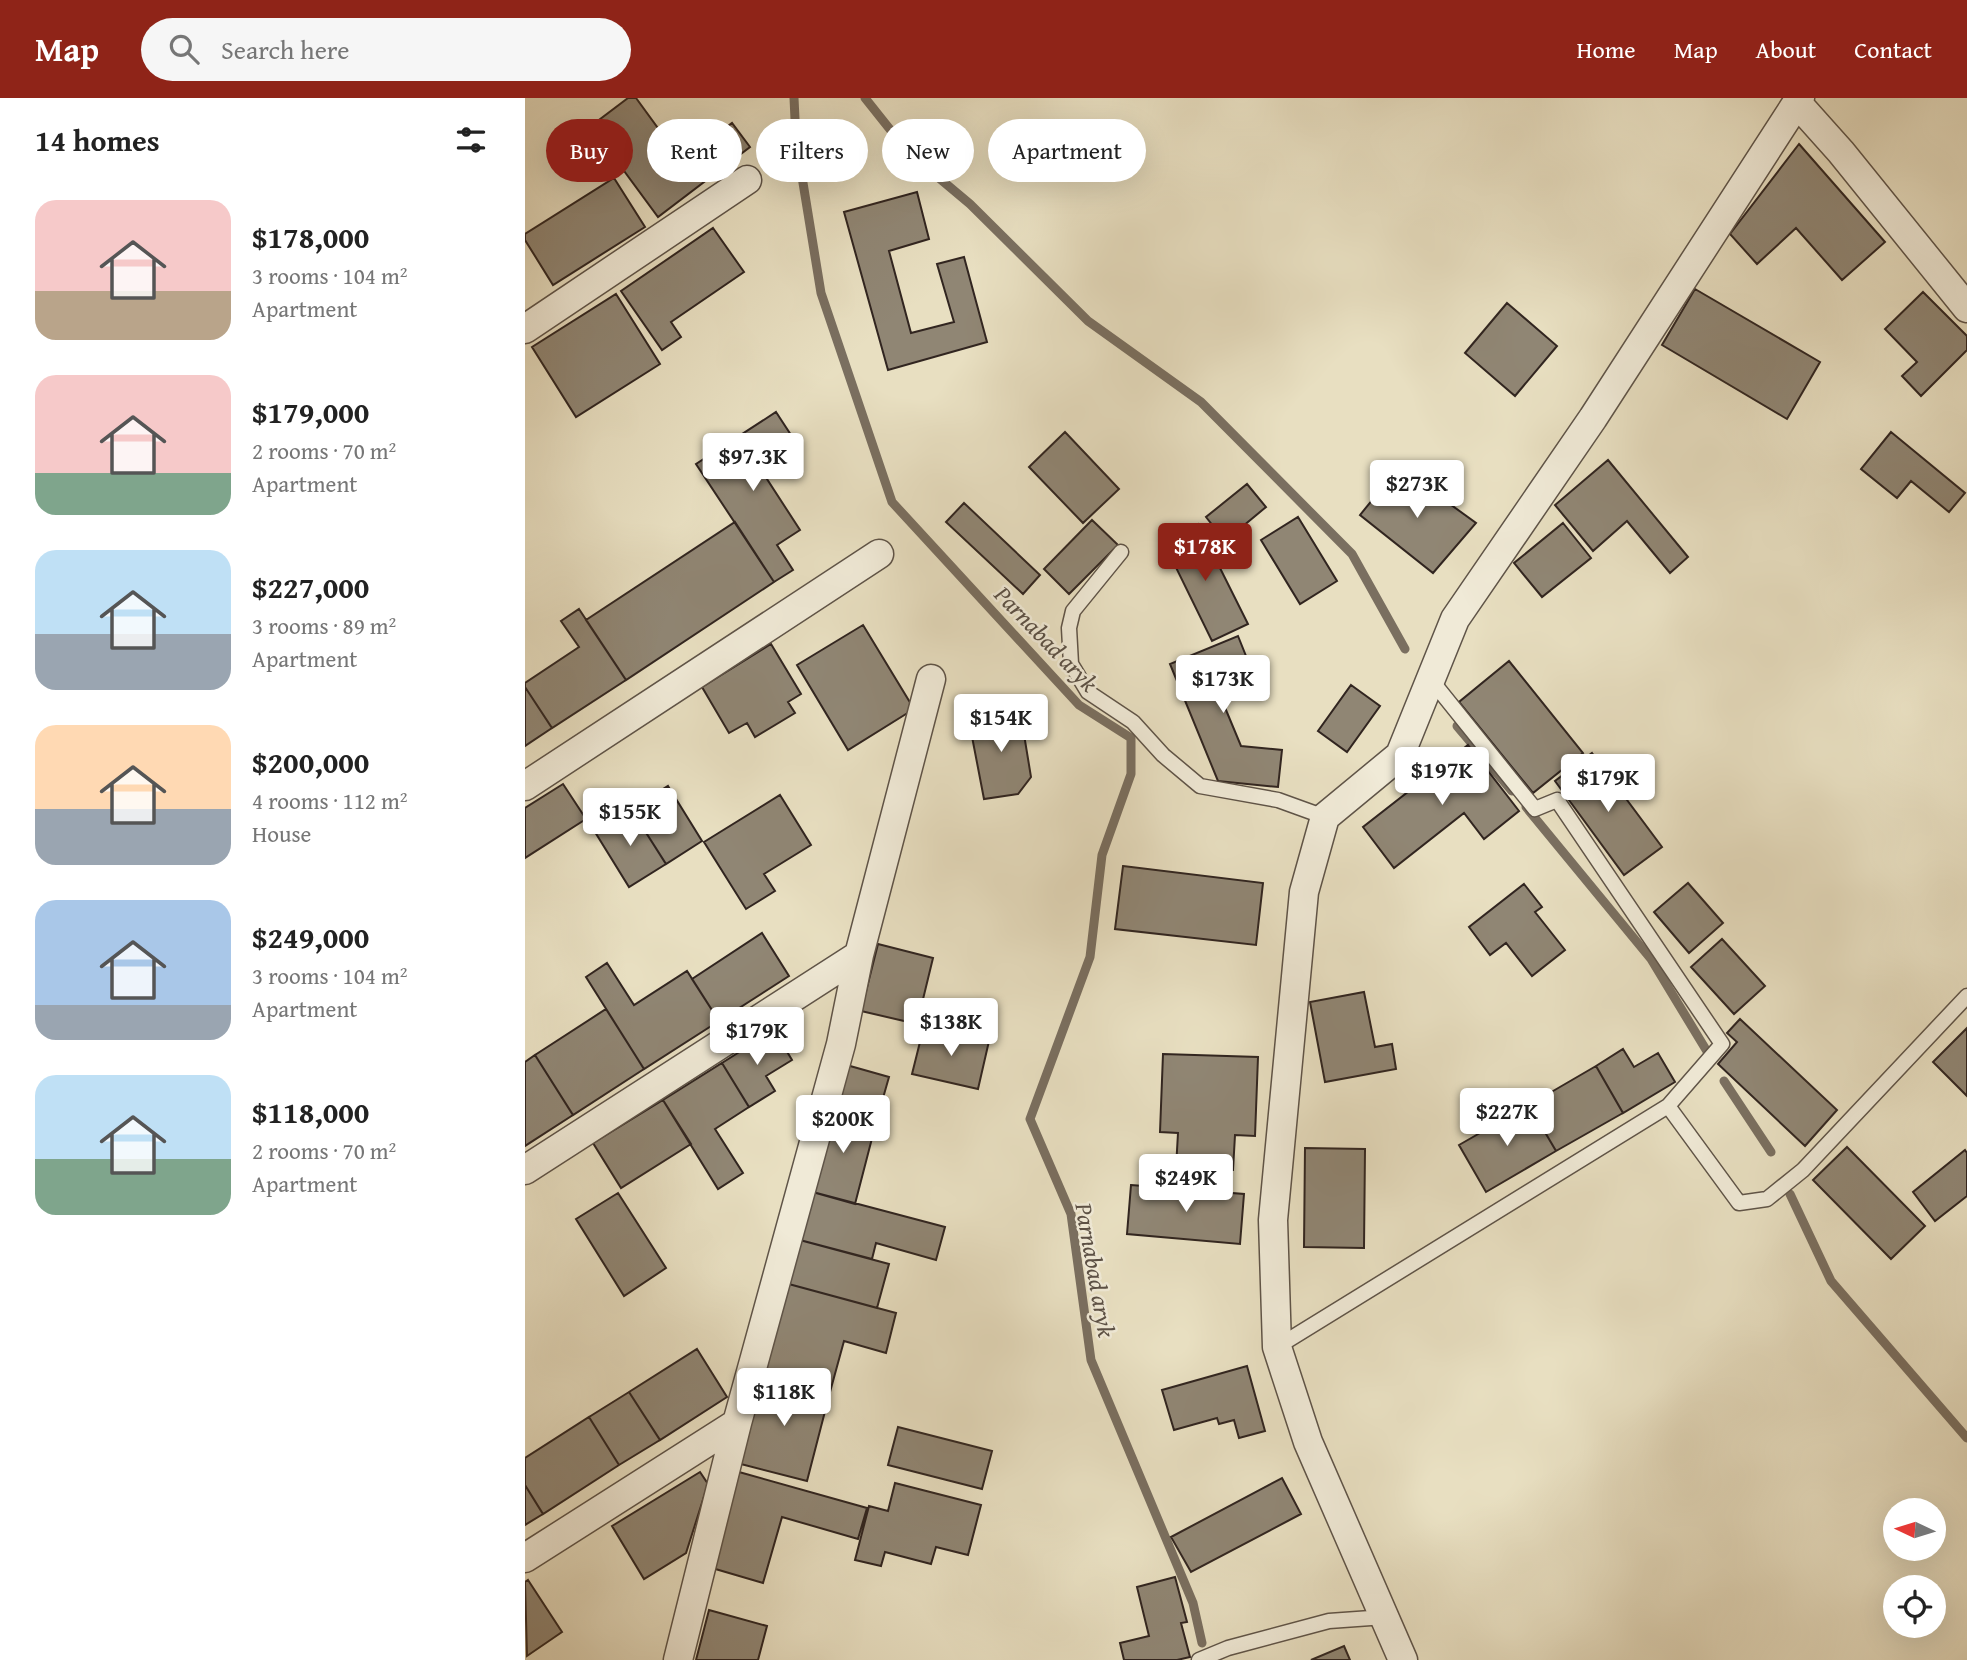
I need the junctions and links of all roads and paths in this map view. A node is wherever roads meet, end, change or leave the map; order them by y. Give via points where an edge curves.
1 (1799, 101) edge
2 (747, 180) dead end
3 (1967, 308) edge
4 (525, 329) edge
5 (1121, 552) dead end
6 (879, 554) dead end
7 (930, 679) dead end
8 (1432, 681) junction
9 (525, 786) edge
10 (1325, 817) junction
11 (859, 955) junction
12 (1967, 996) edge
13 (1668, 1106) junction
14 (525, 1170) edge
15 (1277, 1347) junction
16 (737, 1423) junction
17 (525, 1558) edge
18 (1385, 1617) junction
19 (678, 1660) edge
20 (1199, 1660) edge
21 (1403, 1660) edge

1 - 3 street
1 - 8 street via 1455,620
2 - 4 street
5 - 10 lane via 1071,619 1071,664 1088,692 1133,722 1200,786 1278,800
6 - 9 street
7 - 11 street
8 - 10 street via 1401,755
8 - 13 lane via 1535,809 1557,800 1722,1044
10 - 15 street via 1304,892 1273,1220
11 - 14 street
11 - 16 street via 841,1044
12 - 13 lane via 1803,1170 1767,1199 1739,1203
13 - 15 lane
15 - 18 street via 1308,1442
16 - 17 street
16 - 19 street
18 - 20 lane via 1329,1621
18 - 21 street

